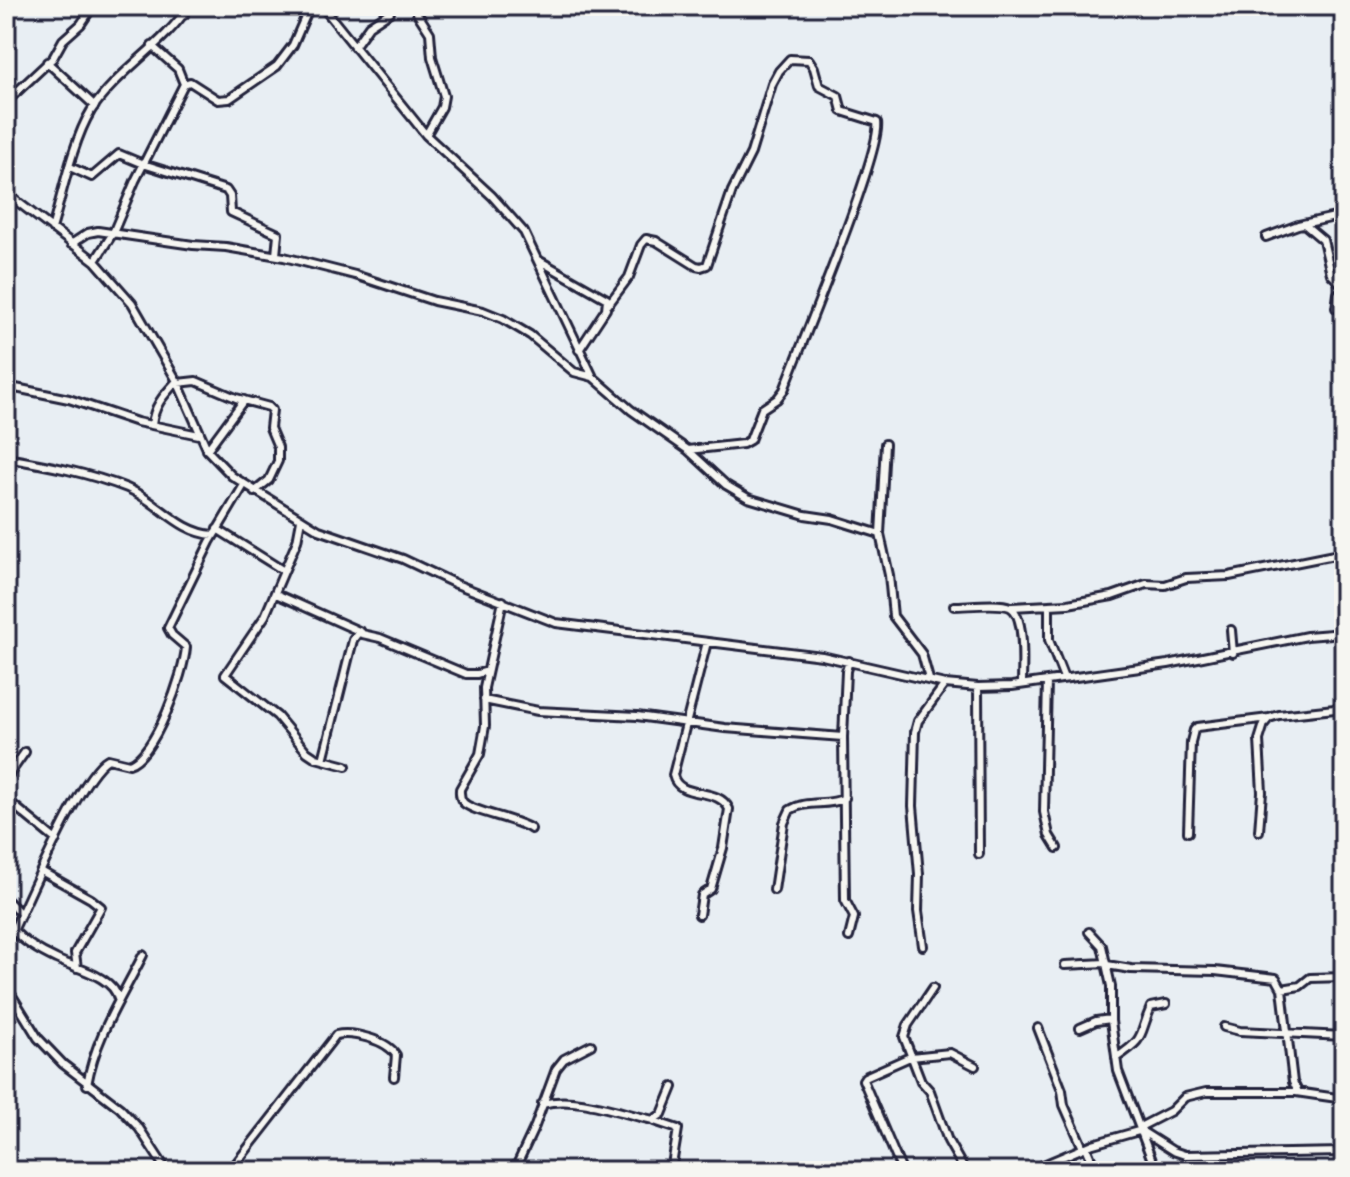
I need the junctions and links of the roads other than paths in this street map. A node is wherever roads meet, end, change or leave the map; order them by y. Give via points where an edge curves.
1 (167, 6) edge
2 (189, 6) edge
3 (310, 6) edge
4 (322, 6) edge
5 (90, 7) edge
6 (390, 12) dead end
7 (417, 13) dead end
8 (184, 15) junction
9 (152, 46) junction
10 (354, 47) junction
11 (47, 62) junction
12 (184, 84) junction
13 (6, 102) edge
14 (95, 106) junction
15 (426, 135) junction
16 (143, 164) junction
17 (70, 167) junction
18 (6, 193) edge
19 (1344, 215) edge
20 (1304, 224) junction
21 (52, 229) junction
22 (113, 233) junction
23 (1266, 237) dead end
24 (71, 244) junction
25 (276, 255) junction
26 (95, 261) junction
27 (540, 261) junction
28 (1344, 287) edge
29 (608, 305) junction
30 (1336, 308) dead end
31 (579, 350) junction
32 (593, 377) junction
33 (178, 382) junction
34 (6, 386) edge
35 (244, 400) junction
36 (152, 425) junction
37 (199, 435) junction
38 (885, 444) dead end
39 (207, 450) junction
40 (688, 450) junction
41 (6, 458) edge
42 (244, 485) junction
43 (254, 492) junction
44 (301, 520) junction
45 (215, 532) junction
46 (880, 534) junction
47 (1344, 553) edge
48 (284, 571) junction
49 (276, 594) junction
50 (503, 601) junction
51 (954, 606) dead end
52 (1049, 606) junction
53 (1012, 607) junction
54 (350, 626) junction
55 (1231, 630) dead end
56 (361, 632) junction
57 (1344, 633) edge
58 (353, 640) junction
59 (707, 642) junction
60 (1233, 653) junction
61 (849, 661) junction
62 (487, 671) junction
63 (1064, 678) junction
64 (929, 679) junction
65 (1047, 681) junction
66 (945, 684) junction
67 (1022, 684) junction
68 (978, 687) junction
69 (484, 700) junction
70 (1344, 708) edge
71 (1269, 718) junction
72 (688, 723) junction
73 (843, 737) junction
74 (25, 752) dead end
75 (323, 760) junction
76 (346, 766) dead end
77 (6, 779) edge
78 (845, 798) junction
79 (6, 799) edge
80 (531, 829) dead end
81 (1259, 831) dead end
82 (1188, 832) dead end
83 (56, 840) junction
84 (1057, 848) dead end
85 (979, 854) dead end
86 (41, 871) junction
87 (774, 890) dead end
88 (6, 899) edge
89 (21, 914) junction
90 (699, 915) dead end
91 (14, 931) junction
92 (1089, 932) dead end
93 (849, 937) dead end
94 (6, 945) edge
95 (923, 946) dead end
96 (143, 955) dead end
97 (1106, 964) junction
98 (1065, 965) dead end
99 (77, 968) junction
100 (1344, 977) edge
101 (6, 986) edge
102 (933, 988) dead end
103 (1282, 989) junction
104 (118, 1000) junction
105 (1166, 1004) dead end
106 (1111, 1019) junction
107 (1224, 1027) dead end
108 (1038, 1028) dead end
109 (1080, 1028) dead end
110 (1287, 1032) junction
111 (1344, 1036) edge
112 (591, 1045) dead end
113 (911, 1057) junction
114 (1116, 1058) junction
115 (975, 1066) dead end
116 (394, 1077) dead end
117 (87, 1085) junction
118 (673, 1087) dead end
119 (548, 1088) junction
120 (1298, 1092) junction
121 (1344, 1099) edge
122 (556, 1101) junction
123 (542, 1104) junction
124 (653, 1120) junction
125 (1141, 1130) junction
126 (1085, 1147) junction
127 (1344, 1152) edge
128 (167, 1171) edge
129 (230, 1171) edge
130 (514, 1171) edge
131 (671, 1171) edge
132 (902, 1171) edge
133 (965, 1171) edge
134 (1030, 1171) edge
135 (1096, 1171) edge
136 (1156, 1171) edge

1 - 8 street
2 - 8 street
3 - 12 street via 277,66 229,99 218,100 190,82
4 - 10 street
5 - 11 street
6 - 10 street via 369,26
7 - 15 street via 430,33 444,96
8 - 9 street
9 - 12 street via 178,69
9 - 14 street
10 - 15 street
11 - 13 street
11 - 14 street
12 - 16 street
14 - 17 street
15 - 27 street via 492,196 524,232
16 - 17 street via 119,154 92,177
16 - 22 street
16 - 25 street via 229,192 231,212 278,234
17 - 21 street
18 - 21 street
19 - 20 street
20 - 23 street
20 - 28 street via 1323,240 1331,274
21 - 24 street
22 - 24 street via 88,233
22 - 25 street
22 - 26 street
24 - 26 street
25 - 32 street via 483,311 530,335 574,372
26 - 33 street via 141,315
27 - 29 street via 600,294
27 - 31 street
28 - 30 street
29 - 31 street
29 - 40 street via 629,277 646,239 696,266 707,265 775,76 790,59 809,60 819,86 838,96 842,111 877,122 877,137 851,214 784,390 762,409 750,440
31 - 32 street
32 - 40 street
33 - 35 street via 196,381
33 - 36 street via 155,408
33 - 37 street
34 - 36 street
35 - 39 street
35 - 43 street via 272,410 270,428 278,447 273,476
36 - 37 street
37 - 39 street
38 - 46 street
39 - 42 street
40 - 46 street via 748,498
41 - 45 street via 125,488 199,534
42 - 43 street
42 - 45 street
43 - 44 street
44 - 48 street
44 - 50 street
45 - 48 street
45 - 83 street via 168,628 186,647 170,707 134,763 101,763
46 - 64 street via 893,616 922,654
47 - 52 street via 1229,576 1146,584 1112,596
48 - 49 street
49 - 54 street
49 - 75 street via 225,675 277,716 307,752
50 - 59 street via 564,625
50 - 62 street
51 - 53 street
52 - 53 street
52 - 63 street via 1049,640
53 - 67 street via 1020,621
54 - 56 street
54 - 58 street
55 - 60 street
56 - 58 street
56 - 62 street via 466,674
57 - 60 street
58 - 75 street
59 - 61 street
59 - 72 street
60 - 63 street
61 - 64 street
61 - 73 street
62 - 69 street
63 - 65 street
64 - 66 street
65 - 67 street
65 - 84 street via 1044,812
66 - 68 street
66 - 95 street via 915,732 913,806
67 - 68 street
68 - 85 street
69 - 72 street via 531,710
69 - 80 street via 480,754 460,795 463,803
70 - 71 street
71 - 81 street via 1259,740
71 - 82 street via 1194,730
72 - 73 street
72 - 90 street via 673,779 681,789 726,801 729,809 717,872 712,888 702,895
73 - 78 street
74 - 77 street
75 - 76 street
78 - 87 street via 790,810
78 - 93 street via 845,900 854,917
79 - 83 street
83 - 86 street
86 - 89 street
86 - 99 street via 101,907 75,953
88 - 89 street
89 - 91 street
91 - 94 street
91 - 99 street
92 - 97 street via 1102,946
96 - 104 street
97 - 98 street
97 - 103 street via 1272,977
97 - 106 street
99 - 104 street via 108,984
100 - 103 street via 1310,978
101 - 117 street via 38,1038
102 - 113 street via 904,1037
103 - 110 street
104 - 117 street
105 - 114 street via 1151,1007 1138,1041
106 - 109 street
106 - 114 street
107 - 110 street
108 - 126 street via 1064,1105
110 - 111 street
110 - 120 street
112 - 119 street via 560,1063
113 - 115 street via 950,1053
113 - 132 street via 863,1080
113 - 133 street
114 - 125 street
116 - 129 street via 396,1055 389,1047 355,1033 336,1035
117 - 128 street via 139,1128
118 - 124 street via 662,1114
119 - 122 street
119 - 123 street
120 - 121 street
120 - 125 street via 1190,1095
122 - 123 street
122 - 124 street
123 - 130 street
124 - 131 street via 678,1129
125 - 126 street
125 - 127 street via 1185,1155
125 - 136 street
126 - 134 street
126 - 135 street

